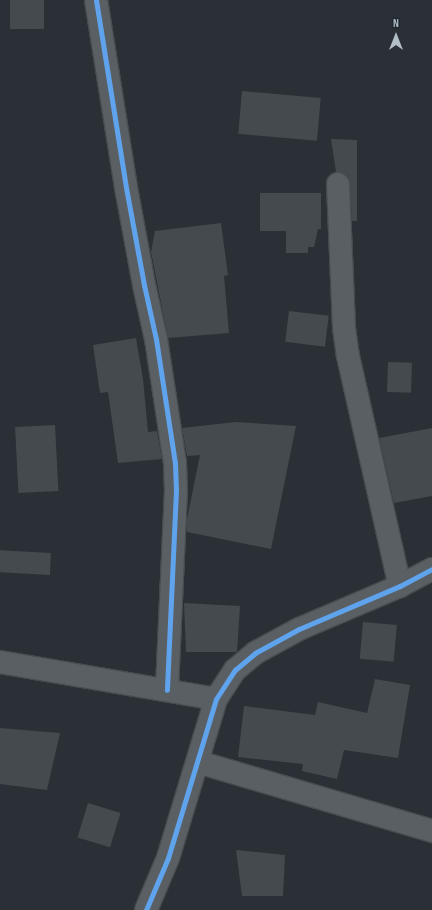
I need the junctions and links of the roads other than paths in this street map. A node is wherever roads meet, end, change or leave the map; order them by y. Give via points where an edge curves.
1 (96, 0) edge
2 (338, 184) dead end
3 (432, 569) edge
4 (400, 586) junction
5 (0, 662) edge
6 (167, 690) junction
7 (216, 699) junction
8 (198, 762) junction
9 (432, 831) edge
10 (146, 910) edge

1 - 6 street via 127,193 156,339 175,463
2 - 4 street via 344,328 348,356
3 - 4 street
4 - 7 street via 299,629 255,653 235,670
5 - 6 street
6 - 7 street
7 - 8 street
8 - 9 street
8 - 10 street via 168,858

